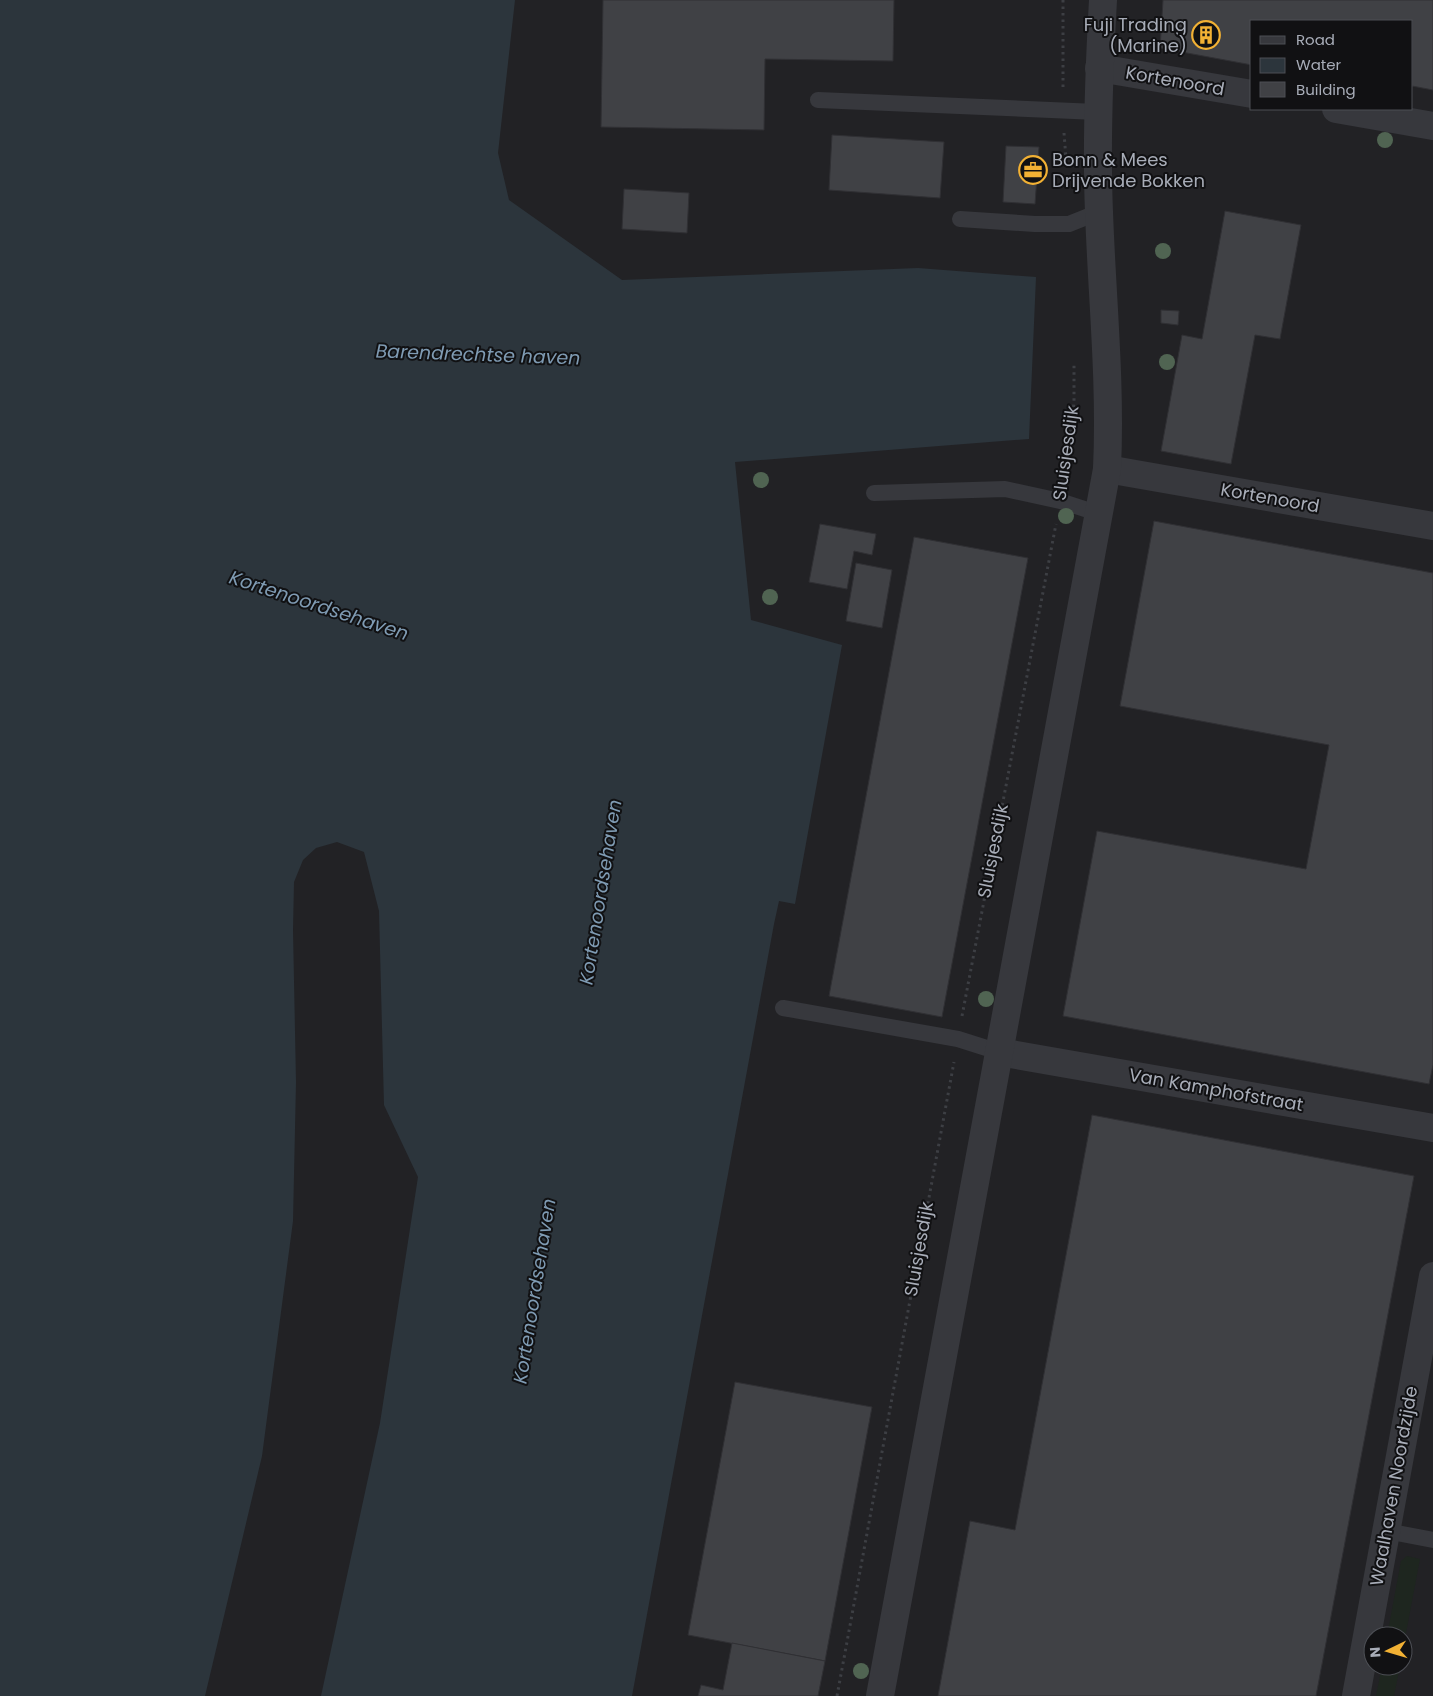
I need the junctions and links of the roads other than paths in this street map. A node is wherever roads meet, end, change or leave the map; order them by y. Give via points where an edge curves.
1 (1103, 0) edge
2 (1099, 68) junction
3 (1250, 94) edge
4 (818, 100) dead end
5 (1342, 110) edge
6 (1097, 112) junction
7 (1433, 126) edge
8 (1099, 212) junction
9 (960, 219) dead end
10 (1107, 469) junction
11 (874, 493) dead end
12 (1100, 514) junction
13 (1433, 526) edge
14 (783, 1008) dead end
15 (999, 1052) junction
16 (1433, 1128) edge
17 (1433, 1276) edge
18 (1386, 1531) junction
19 (1433, 1540) edge
20 (880, 1696) edge
21 (1356, 1696) edge

1 - 2 street, Sluisjesdijk
2 - 3 street, Kortenoord
2 - 6 street, Sluisjesdijk
4 - 6 lane
5 - 7 street
6 - 8 street, Sluisjesdijk
8 - 9 lane via 1069,224
8 - 10 street, Sluisjesdijk via 1108,418
10 - 12 street, Sluisjesdijk
10 - 13 street, Kortenoord
11 - 12 lane via 1005,489
12 - 15 street, Sluisjesdijk
14 - 15 lane via 958,1039
15 - 16 street, Van Kamphofstraat
15 - 20 street, Sluisjesdijk
17 - 18 street, Waalhaven Noordzijde
18 - 19 lane
18 - 21 street, Waalhaven Noordzijde

